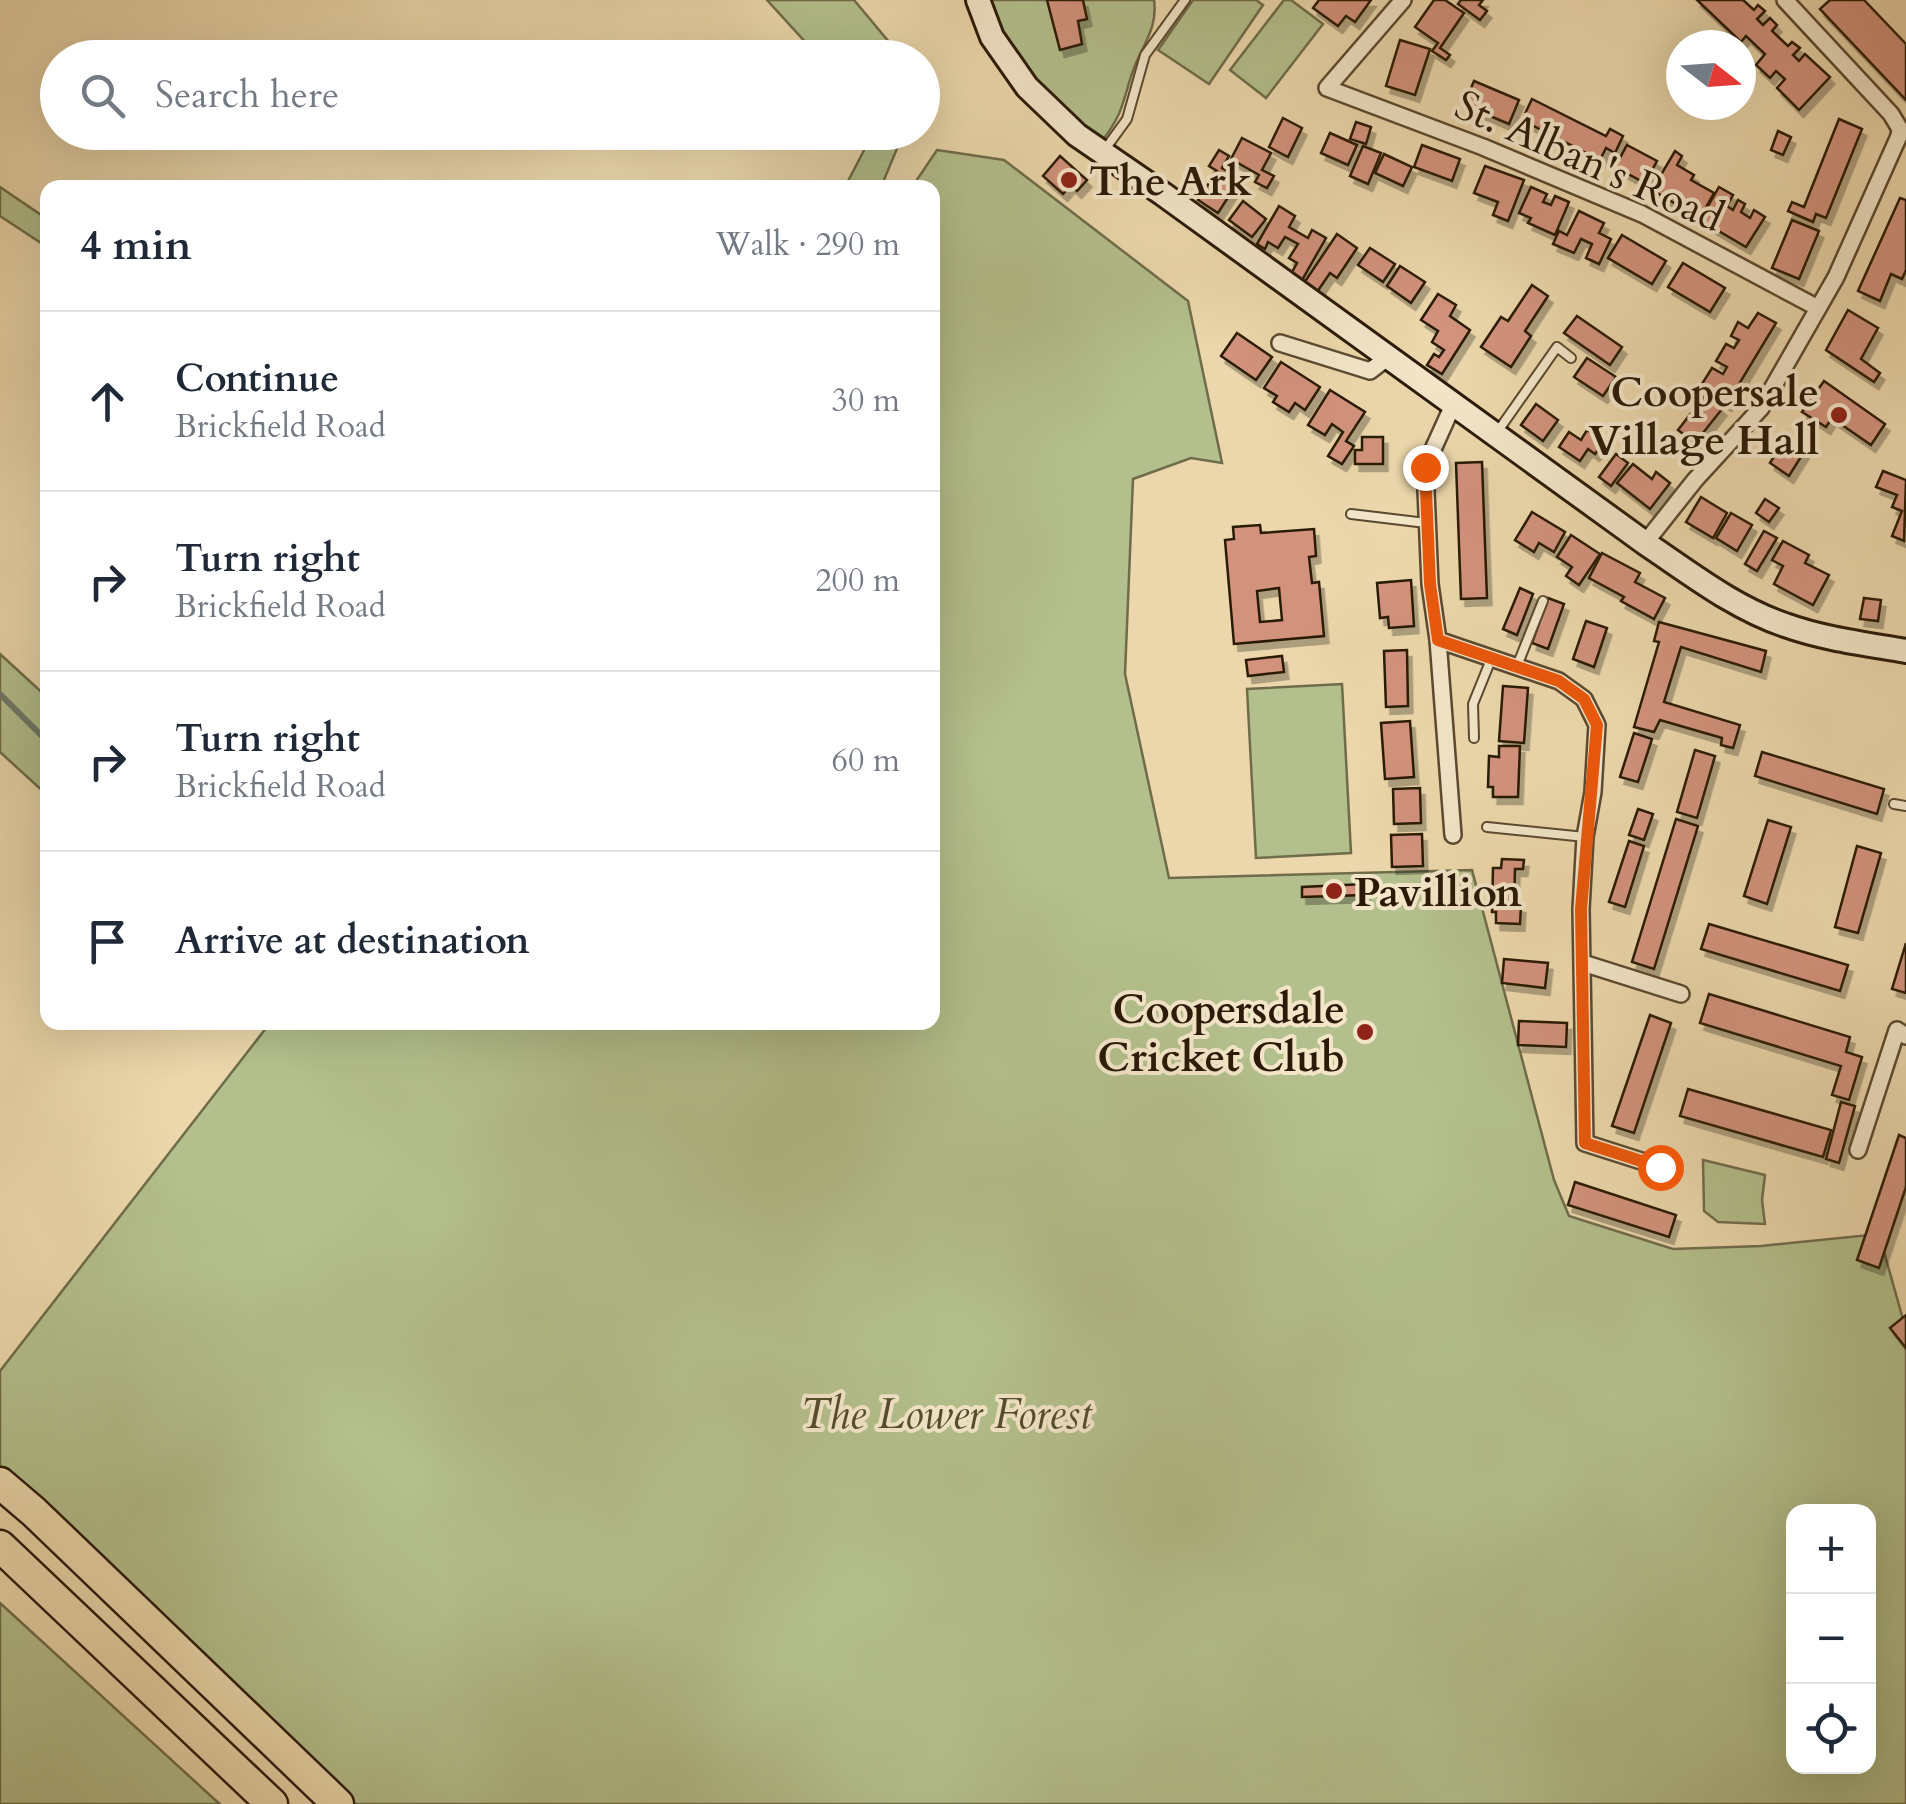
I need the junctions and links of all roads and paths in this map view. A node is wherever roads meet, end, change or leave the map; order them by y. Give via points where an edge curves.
1 (978, 0) edge
2 (1185, 0) edge
3 (1403, 0) edge
4 (1785, 0) edge
5 (1902, 137) edge
6 (1103, 152) junction
7 (1818, 308) junction
8 (1280, 343) dead end
9 (1386, 358) junction
10 (1571, 358) dead end
11 (1453, 405) junction
12 (1494, 436) junction
13 (1351, 514) dead end
14 (1426, 524) junction
15 (1645, 543) junction
16 (1543, 601) dead end
17 (1438, 640) junction
18 (1906, 652) edge
19 (1492, 658) junction
20 (1517, 666) junction
21 (1474, 738) dead end
22 (1894, 804) dead end
23 (1906, 806) edge
24 (1487, 827) dead end
25 (1453, 836) dead end
26 (1585, 837) junction
27 (1582, 963) junction
28 (1681, 994) dead end
29 (1906, 1036) edge
30 (1858, 1150) dead end
31 (1660, 1167) dead end
32 (0, 1484) edge
33 (0, 1546) edge
34 (272, 1804) edge
35 (338, 1804) edge

1 - 6 street via 992,37 1027,87
2 - 6 lane via 1145,55 1127,119
3 - 7 street, St. Alban's Road via 1327,88 1642,214
4 - 5 street via 1891,114
5 - 7 street
6 - 9 street
7 - 15 street via 1761,408
8 - 9 street via 1370,371
9 - 11 street
10 - 12 lane via 1556,347
11 - 12 street
11 - 14 street via 1425,467
12 - 15 street
13 - 14 lane
14 - 17 street
15 - 18 street via 1761,616
16 - 20 lane
17 - 19 street
17 - 25 street
19 - 20 street
19 - 21 lane via 1476,690
20 - 26 street via 1572,690 1597,725
22 - 23 lane
24 - 26 lane
26 - 27 street
27 - 28 street
27 - 31 street via 1585,1143
29 - 30 street via 1896,1030
32 - 35 highway
33 - 34 highway

